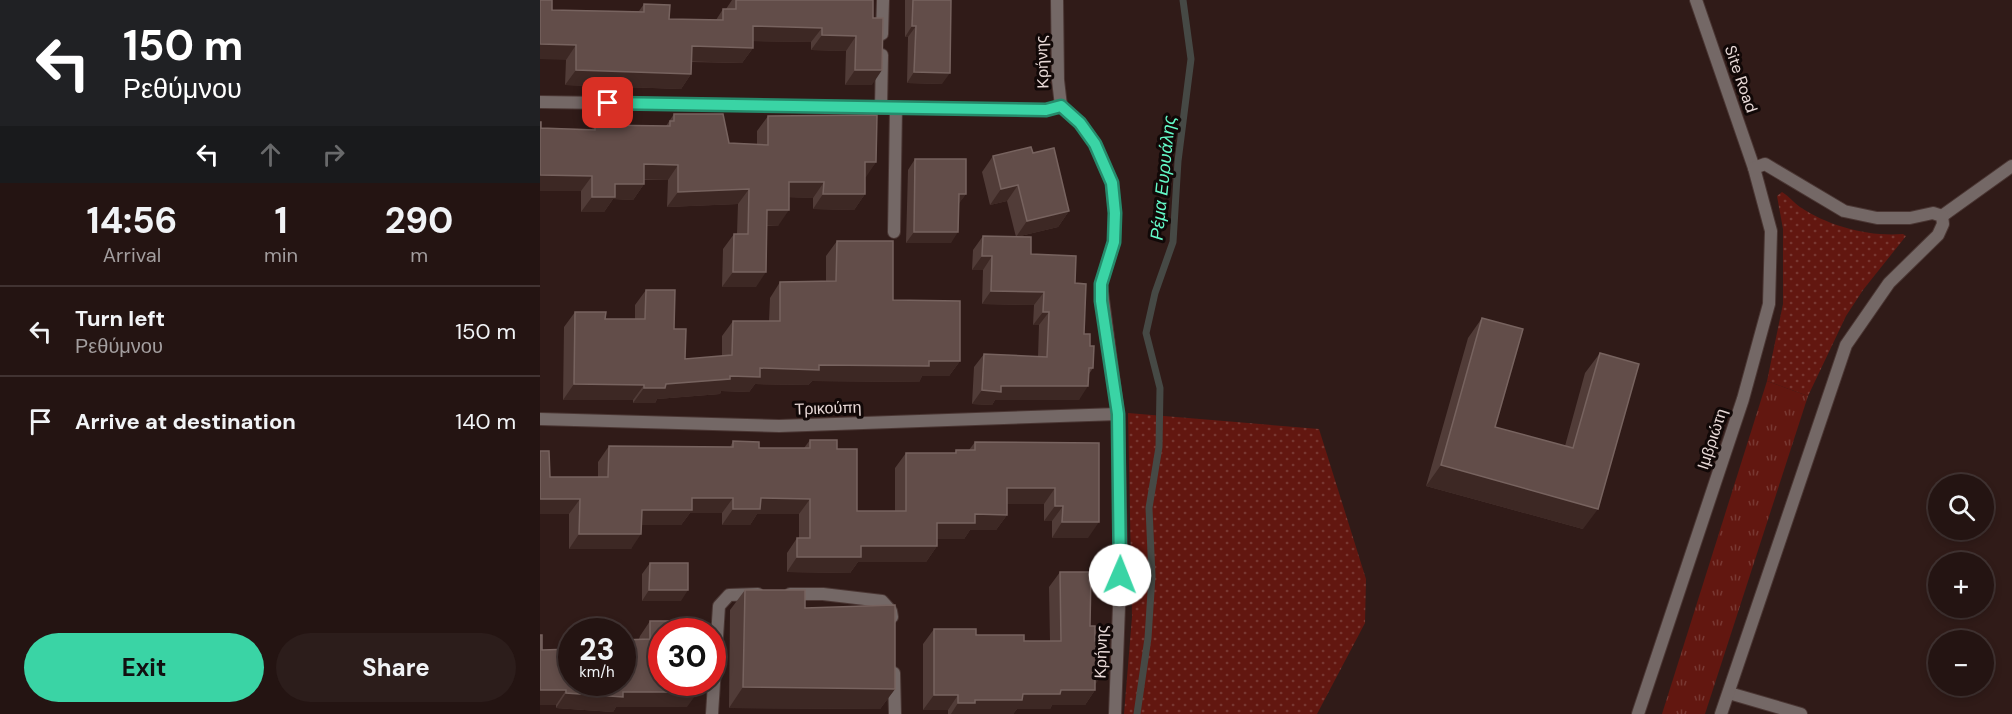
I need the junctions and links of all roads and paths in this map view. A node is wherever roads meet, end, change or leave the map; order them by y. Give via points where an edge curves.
1 (883, 0) edge
2 (1057, 0) edge
3 (1696, 0) edge
4 (540, 102) edge
5 (1061, 106) junction
6 (881, 108) junction
7 (896, 108) junction
8 (2012, 166) edge
9 (1754, 168) junction
10 (1942, 216) junction
11 (894, 232) dead end
12 (1118, 414) junction
13 (540, 419) edge
14 (893, 631) edge
15 (894, 655) edge
16 (1729, 693) junction
17 (712, 714) edge
18 (895, 714) edge
19 (1114, 714) edge
20 (1638, 714) edge
21 (1721, 714) edge
22 (1801, 714) edge

1 - 6 street
2 - 5 street, Κρήνης
3 - 9 street, Site Road
4 - 6 street
5 - 7 street via 1046,110
5 - 12 street, Κρήνης via 1095,144 1112,183 1114,242 1101,284 1101,301
6 - 7 street
7 - 11 street
8 - 10 street
9 - 10 street via 1765,164 1775,168 1844,211 1877,218 1933,213
9 - 20 street, Ιμβριώτη via 1771,231 1769,304 1743,399
10 - 16 street via 1938,235 1889,283 1846,345
12 - 13 street, Τρικούπη via 779,426
12 - 19 street, Κρήνης via 1121,552
14 - 17 street via 891,611 882,601 823,594 729,595 719,606
15 - 18 street
16 - 21 street
16 - 22 street

